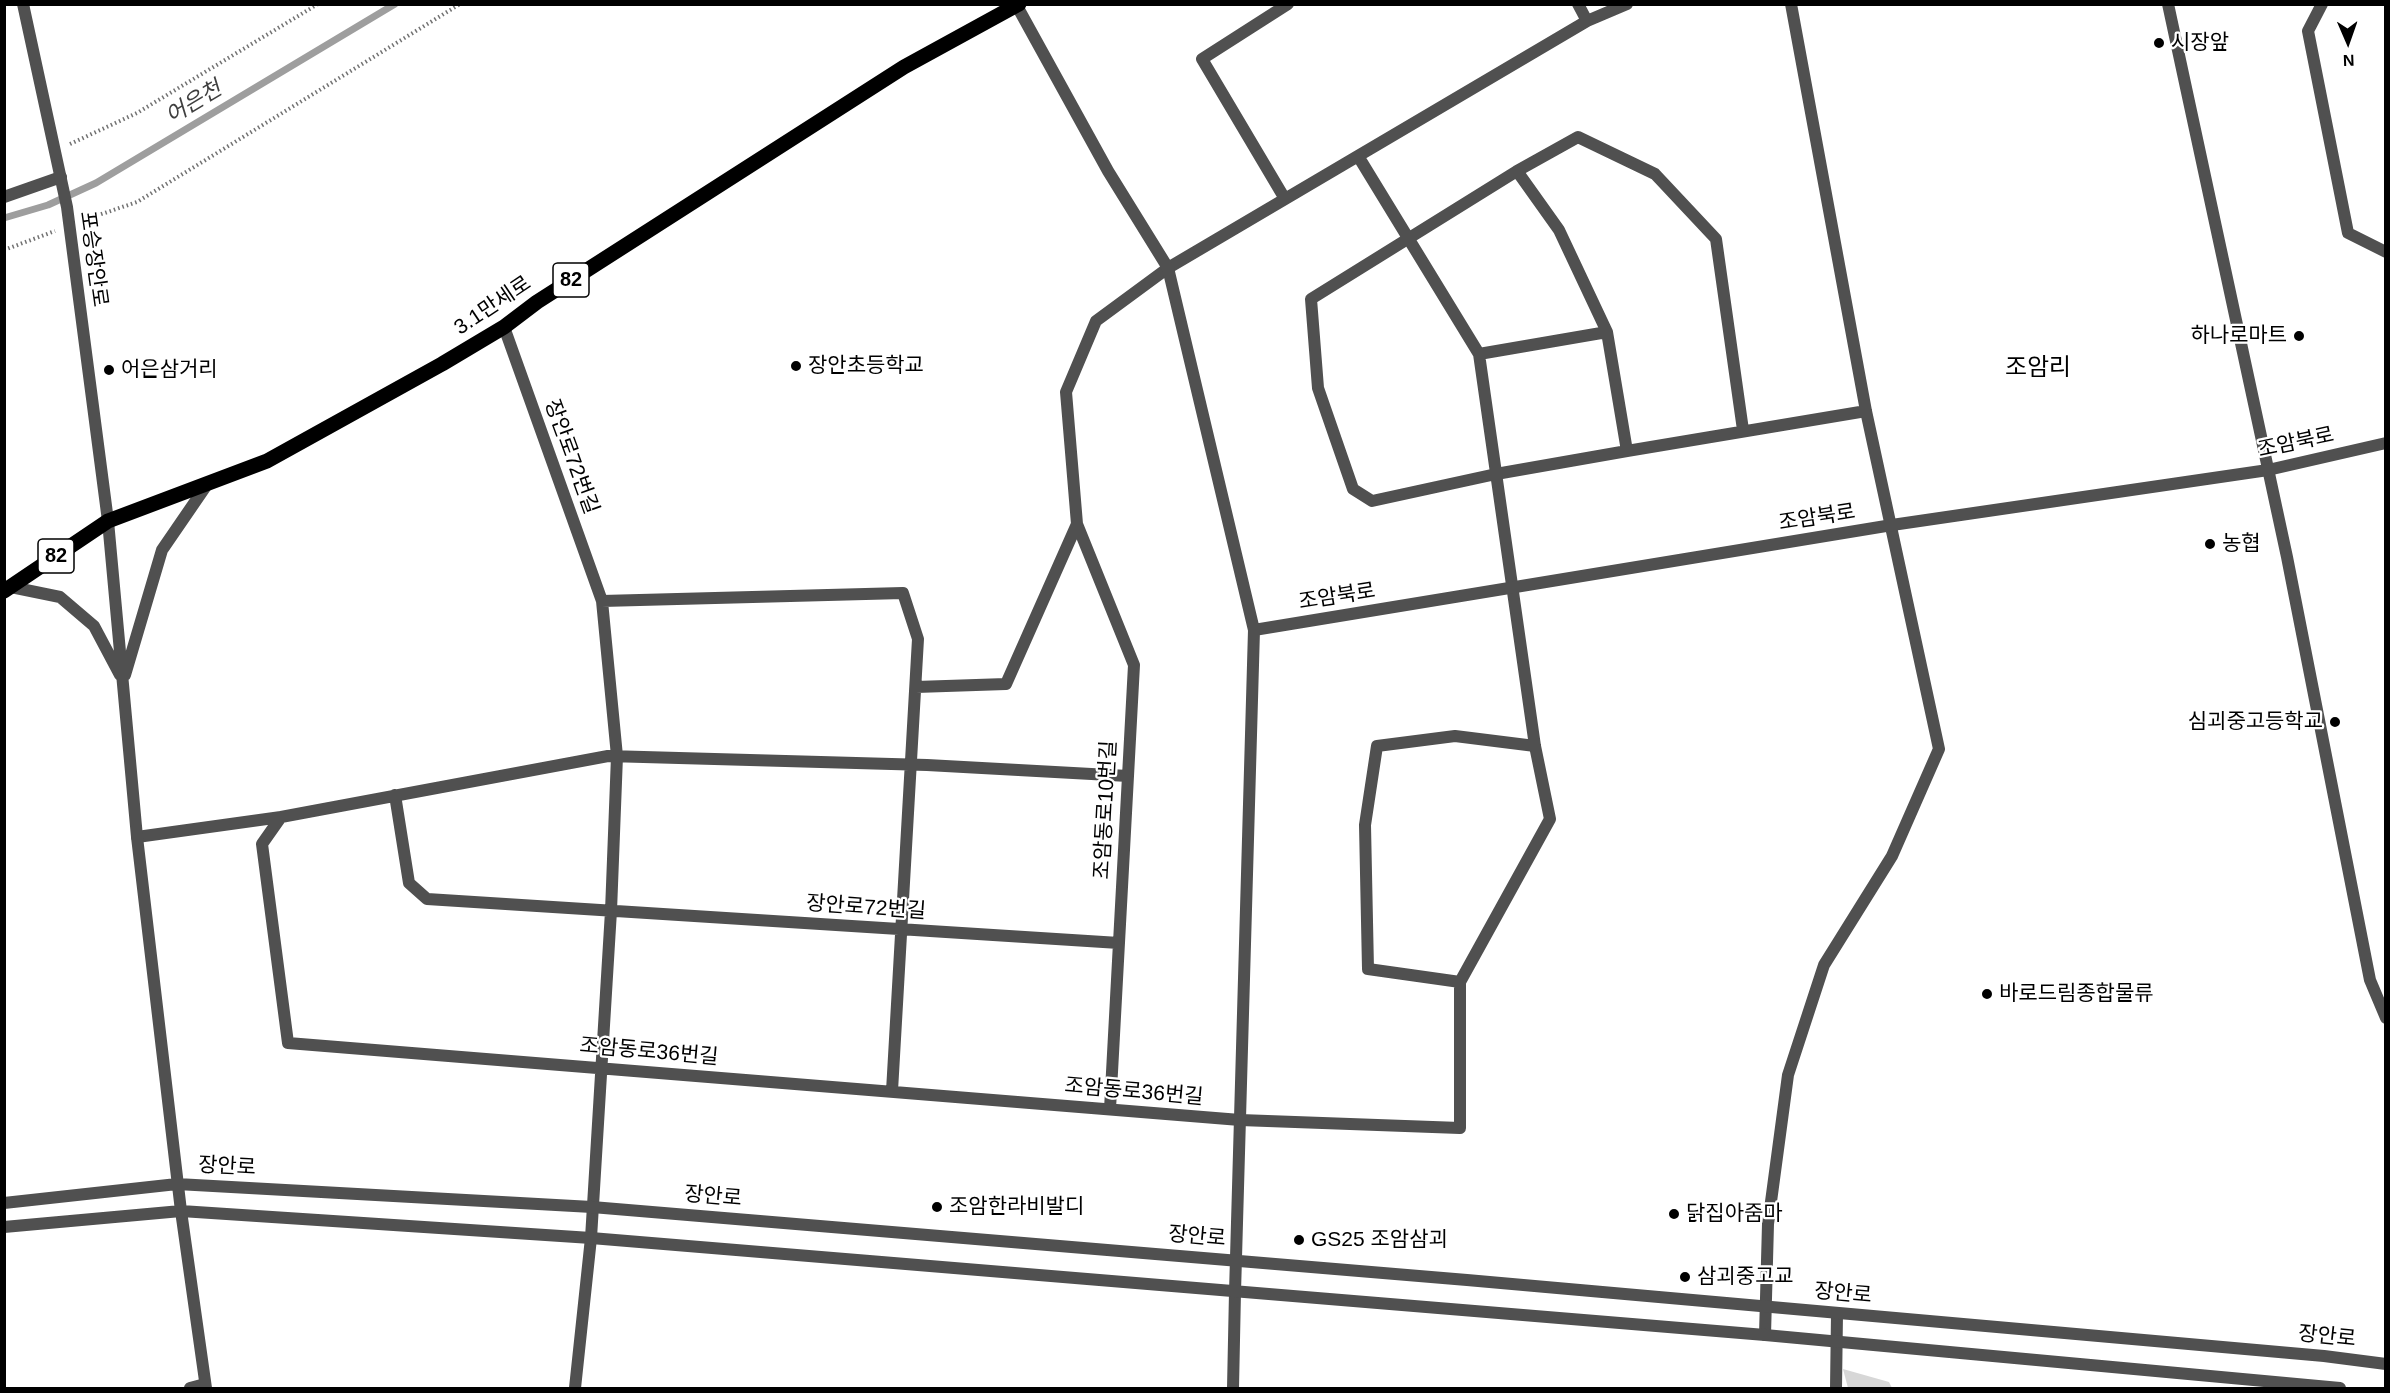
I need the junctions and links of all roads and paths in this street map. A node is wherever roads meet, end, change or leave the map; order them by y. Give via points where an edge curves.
1 (23, 4) edge
2 (318, 4) edge
3 (460, 4) edge
4 (1288, 4) edge
5 (1578, 4) edge
6 (1627, 4) edge
7 (1791, 4) edge
8 (2168, 4) edge
9 (2322, 4) edge
10 (1018, 5) edge
11 (1587, 21) junction
12 (56, 150) junction
13 (1358, 156) junction
14 (1517, 171) junction
15 (62, 178) junction
16 (4, 197) edge
17 (1285, 199) junction
18 (69, 224) junction
19 (1407, 241) junction
20 (4, 250) edge
21 (2385, 252) edge
22 (1168, 268) junction
23 (504, 327) junction
24 (1607, 332) junction
25 (1479, 354) junction
26 (1866, 411) junction
27 (1743, 430) junction
28 (2385, 443) edge
29 (1627, 451) junction
30 (2268, 470) junction
31 (1496, 474) junction
32 (208, 483) junction
33 (108, 521) junction
34 (1077, 524) junction
35 (1892, 525) junction
36 (1514, 587) junction
37 (8, 589) edge
38 (602, 601) junction
39 (1254, 630) junction
40 (123, 681) junction
41 (916, 687) junction
42 (1535, 746) junction
43 (617, 756) junction
44 (912, 764) junction
45 (1128, 776) junction
46 (395, 795) junction
47 (281, 817) junction
48 (137, 837) junction
49 (611, 911) junction
50 (902, 930) junction
51 (1119, 943) junction
52 (1460, 982) junction
53 (2385, 1018) edge
54 (599, 1068) junction
55 (892, 1091) junction
56 (1110, 1109) junction
57 (1240, 1120) junction
58 (177, 1184) junction
59 (4, 1203) edge
60 (592, 1207) junction
61 (181, 1211) junction
62 (4, 1227) edge
63 (591, 1238) junction
64 (1236, 1260) junction
65 (1235, 1292) junction
66 (1766, 1307) junction
67 (1837, 1314) junction
68 (1766, 1335) junction
69 (1836, 1342) junction
70 (2385, 1364) edge
71 (206, 1386) edge
72 (190, 1389) edge
73 (575, 1389) edge
74 (1233, 1389) edge
75 (1836, 1389) edge
76 (2340, 1389) edge

1 - 12 street, 포승장안로
2 - 12 path via 137,113
3 - 18 path via 137,202
4 - 17 street via 1202,59
5 - 11 street
6 - 11 street, 조암동로10번길
7 - 26 street
8 - 30 street
9 - 21 street via 2308,31 2348,233
10 - 22 street via 1108,171
10 - 23 main road, 3.1만세로 / 82 via 903,67
11 - 13 street, 조암동로10번길
12 - 15 street, 포승장안로
13 - 17 street, 조암동로10번길
13 - 19 street
14 - 19 street
14 - 24 street via 1559,230
14 - 27 street via 1578,137 1655,174 1716,239
15 - 16 street
15 - 18 street, 포승장안로
17 - 22 street, 조암동로10번길
18 - 20 path
18 - 33 street, 포승장안로
19 - 25 street
19 - 31 street via 1311,298 1318,388 1353,489 1372,501
22 - 34 street, 조암동로10번길 via 1096,321 1066,392
22 - 39 street
23 - 32 main road, 3.1만세로 / 82 via 267,461
23 - 38 street, 장안로72번길
24 - 25 street
24 - 29 street
25 - 31 street
26 - 27 street
26 - 35 street
27 - 29 street
28 - 30 street, 조암북로
29 - 31 street
30 - 35 street, 조암북로
30 - 53 street via 2370,980
31 - 36 street
32 - 33 main road, 3.1만세로 / 82
32 - 40 street via 162,550
33 - 37 main road, 3.1만세로 / 82
33 - 40 street, 포승장안로
34 - 41 street, 조암동로10번길 via 1006,684
34 - 45 street, 조암동로10번길 via 1134,665
35 - 36 street, 조암북로
35 - 66 street via 1939,749 1892,856 1824,965 1788,1075 1768,1224
36 - 39 street, 조암북로
36 - 42 street
37 - 40 street via 60,597 94,626
38 - 41 street via 903,593 918,639
38 - 43 street, 장안로72번길
39 - 57 street
40 - 48 street, 포승장안로
41 - 44 street
42 - 52 street via 1550,819
42 - 52 street via 1455,736 1377,746 1365,825 1368,969
43 - 44 street
43 - 46 street
43 - 49 street, 장안로72번길
44 - 45 street
44 - 50 street
45 - 51 street, 조암동로10번길
46 - 47 street
46 - 49 street, 장안로72번길 via 409,883 427,899
47 - 48 street
47 - 54 street, 조암동로36번길 via 262,844 288,1043
48 - 58 street, 포승장안로
49 - 50 street, 장안로72번길
49 - 54 street, 장안로72번길
50 - 51 street, 장안로72번길
50 - 55 street
51 - 56 street, 조암동로10번길
52 - 57 street, 조암동로36번길 via 1460,1128
54 - 55 street, 조암동로36번길
54 - 60 street, 장안로72번길
55 - 56 street, 조암동로36번길
56 - 57 street, 조암동로36번길
57 - 64 street
58 - 59 street, 장안로
58 - 60 street, 장안로
58 - 61 street, 포승장안로
60 - 63 street, 장안로72번길
60 - 64 street, 장안로
61 - 62 street
61 - 63 street
61 - 71 street, 포승장안로
63 - 65 street
63 - 73 street, 장안로72번길
64 - 65 street
64 - 66 street, 장안로
65 - 68 street
65 - 74 street
66 - 67 street, 장안로
66 - 68 street
67 - 69 street
67 - 70 street, 장안로
68 - 69 street
69 - 75 street
69 - 76 street
71 - 72 street

